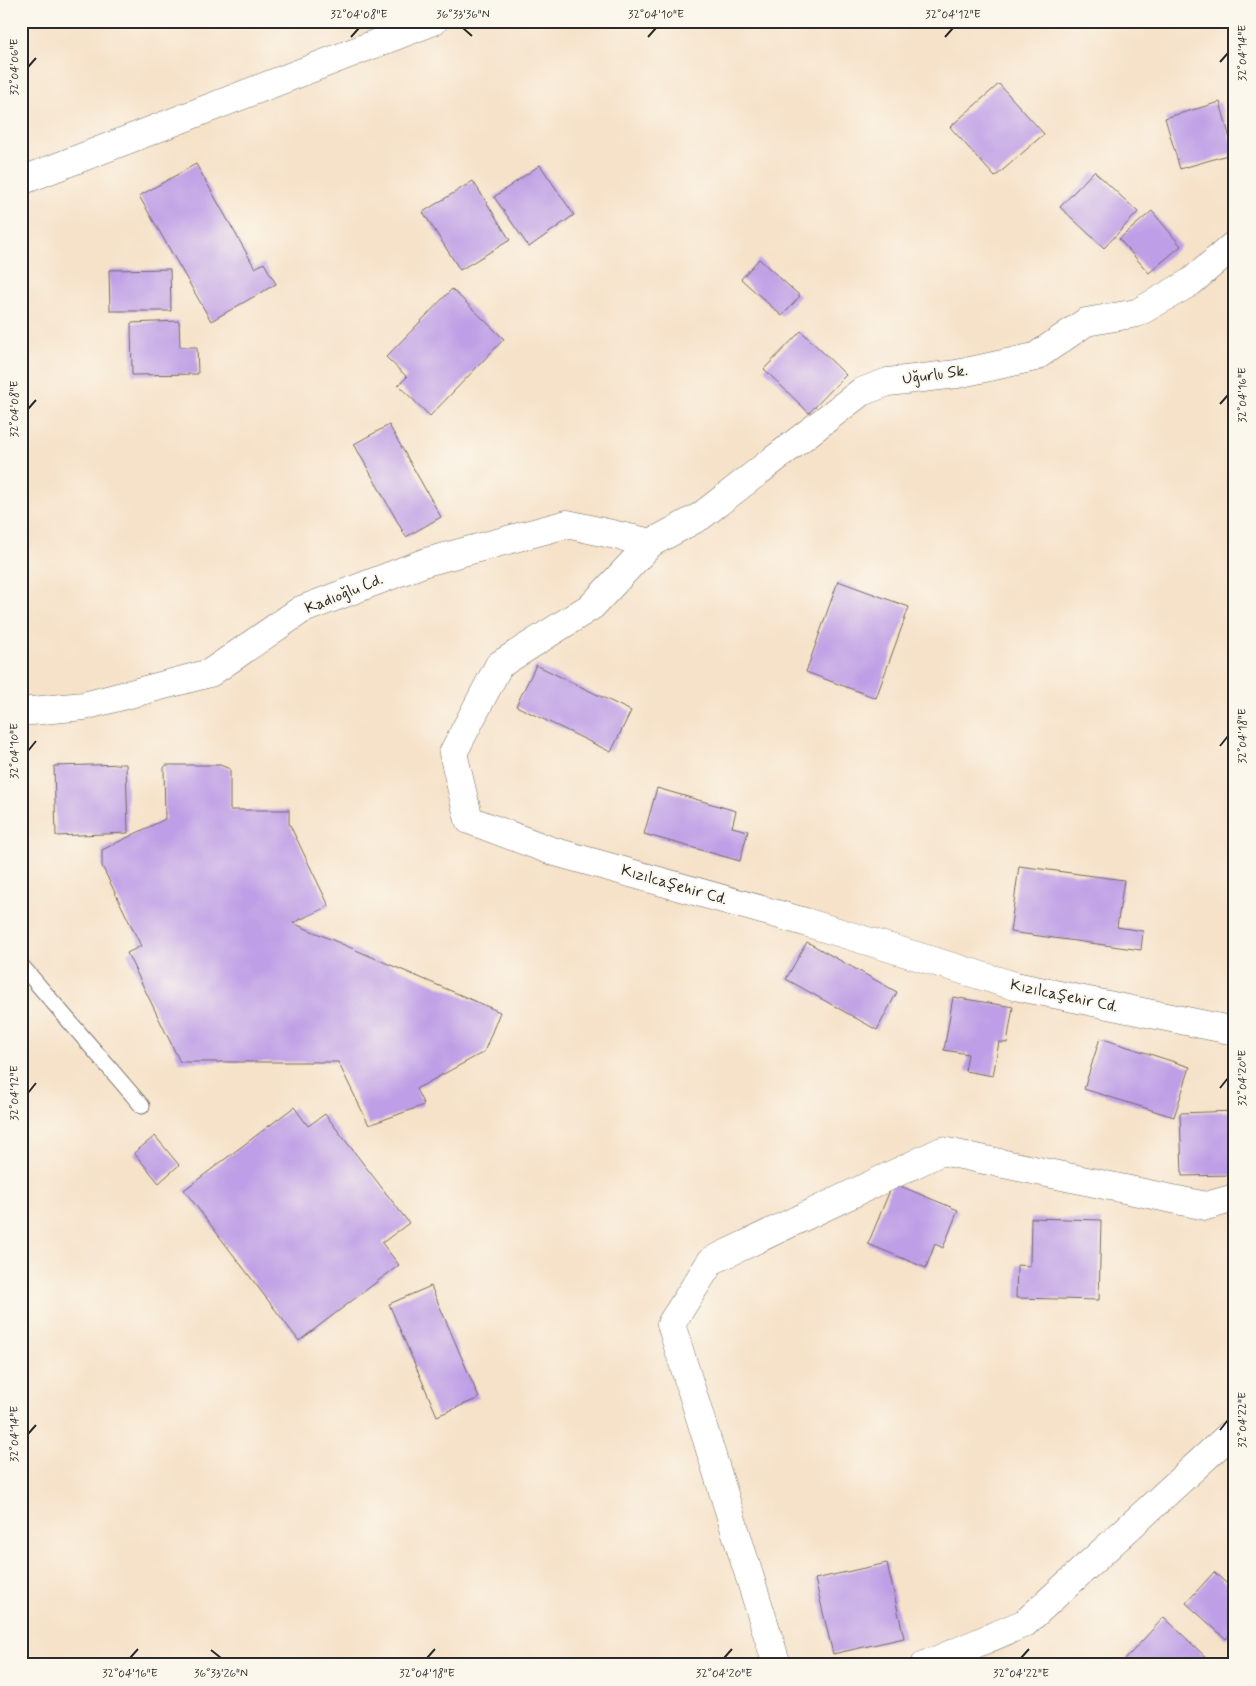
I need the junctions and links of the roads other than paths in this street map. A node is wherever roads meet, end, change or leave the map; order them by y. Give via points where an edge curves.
1 (434, 21) edge
2 (21, 181) edge
3 (1235, 244) edge
4 (651, 543) junction
5 (21, 712) edge
6 (21, 965) edge
7 (1235, 1032) edge
8 (142, 1106) dead end
9 (1235, 1198) edge
10 (1235, 1430) edge
11 (777, 1665) edge
12 (925, 1665) edge

1 - 2 street
3 - 4 street, Uğurlu Sk. via 1191,282 1137,313 1086,322 1035,358 957,374 888,382 861,392 702,516
4 - 5 street, Kadıoğlu Cd. via 567,524 426,562 301,610 210,673 84,706
4 - 7 street, Kızılcaşehir Cd. via 592,606 499,665 453,753 469,820 552,851 805,922 1015,986
6 - 8 lane
9 - 11 street via 1206,1206 942,1151 711,1261 671,1324
10 - 12 street via 1025,1623

